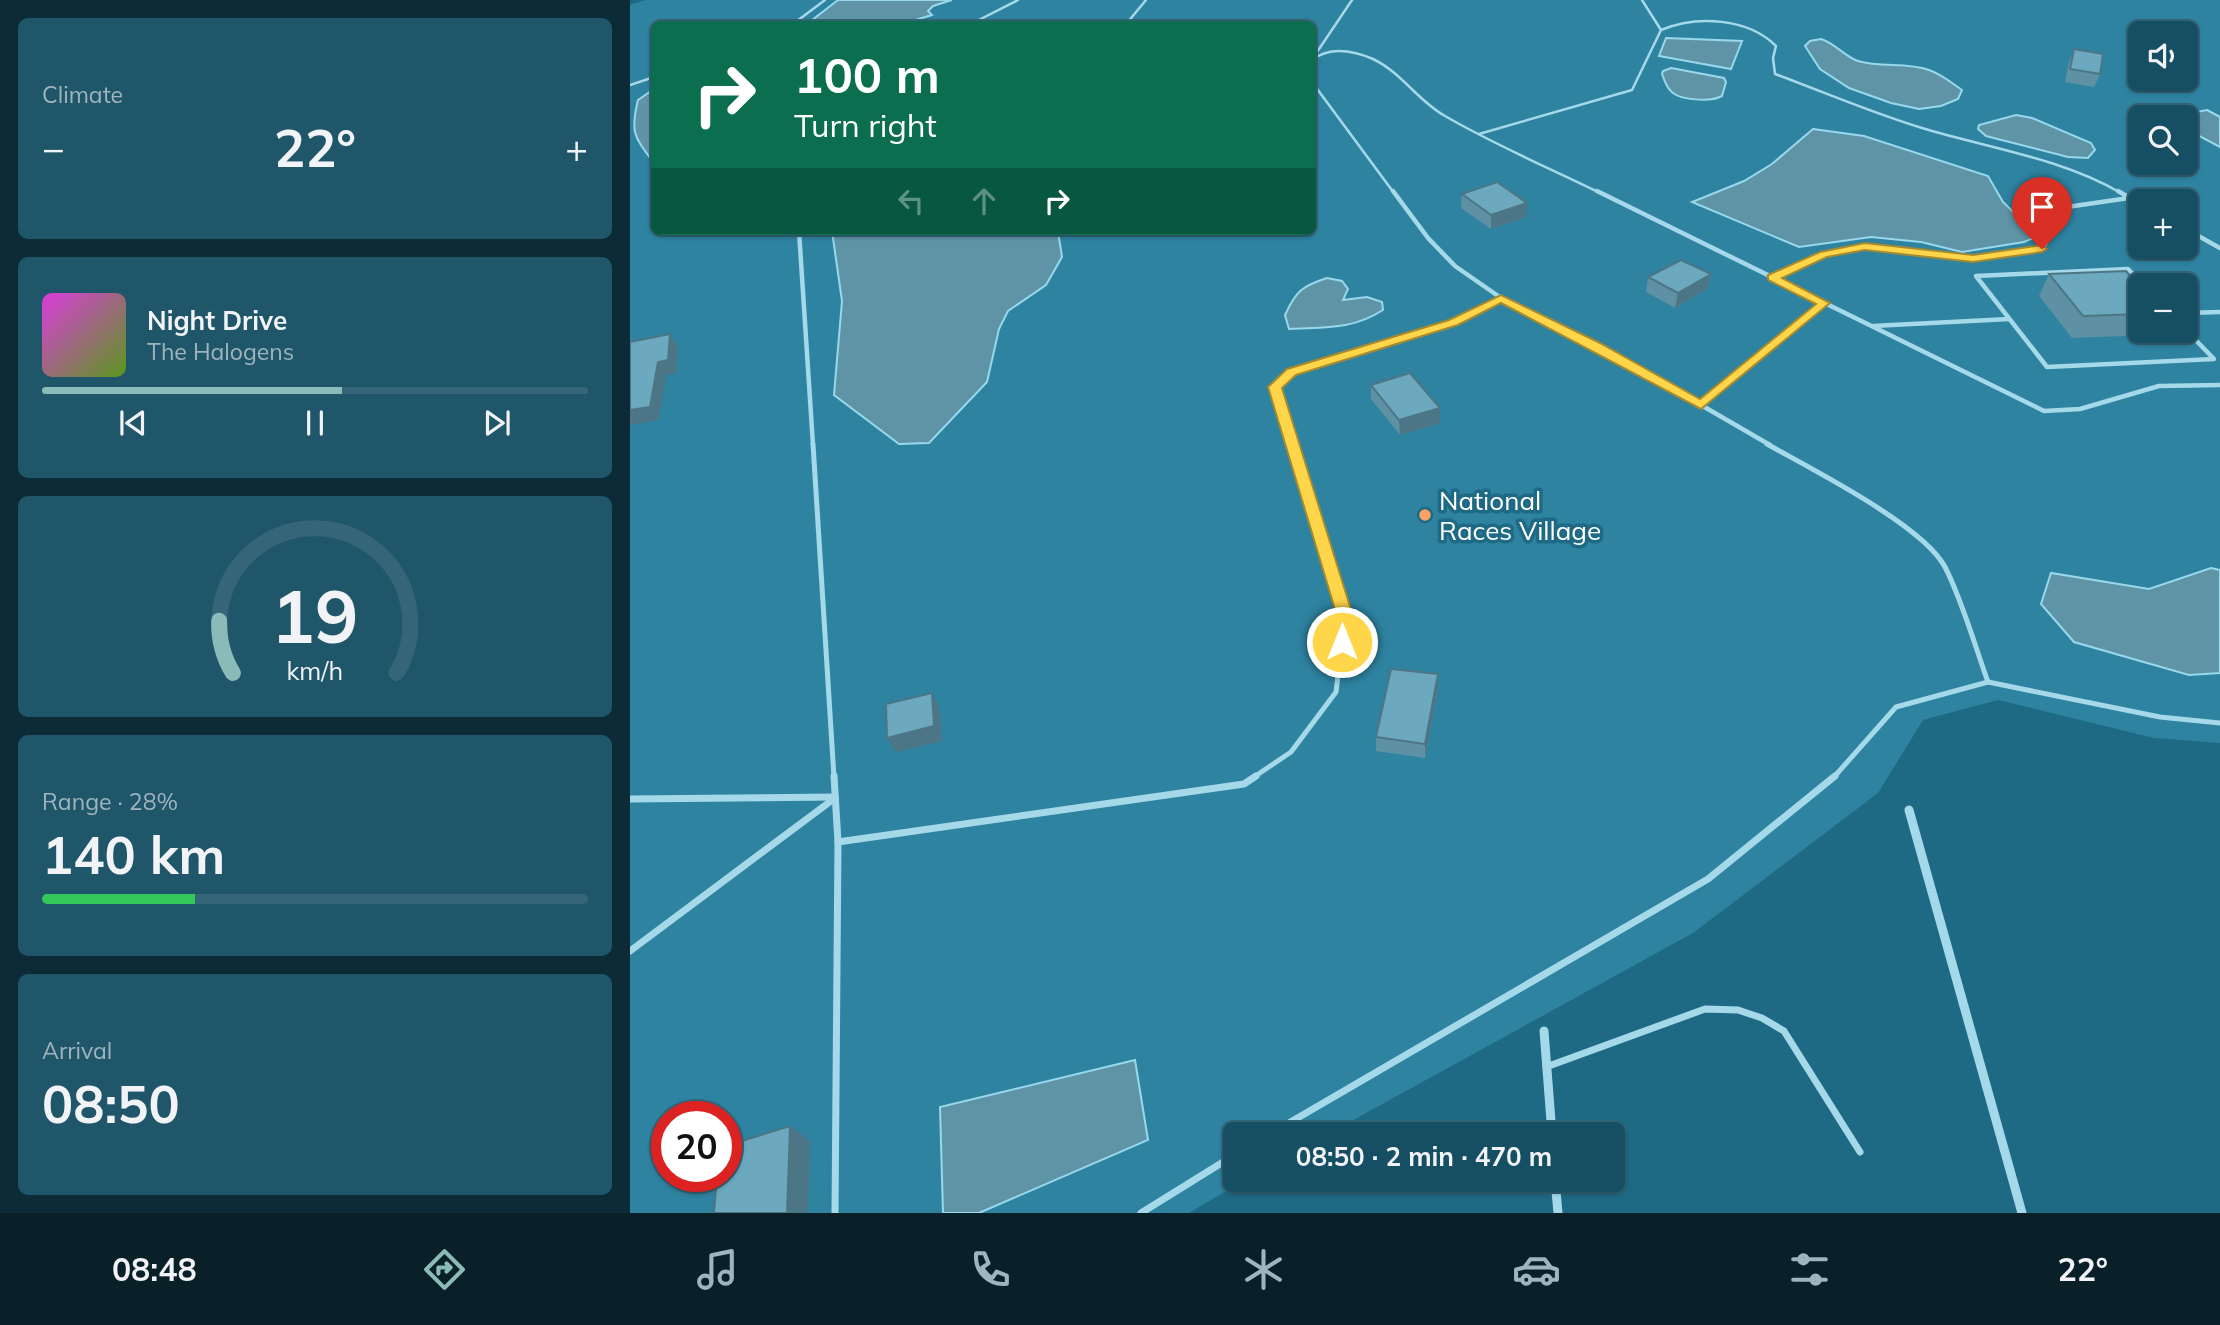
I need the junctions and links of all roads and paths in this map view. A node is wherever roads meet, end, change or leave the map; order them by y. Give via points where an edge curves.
1 (825, 0) edge
2 (1018, 0) edge
3 (1146, 0) edge
4 (1352, 0) edge
5 (1642, 0) edge
6 (797, 21) edge
7 (978, 21) edge
8 (1129, 21) edge
9 (1661, 30) junction
10 (1316, 54) edge
11 (1316, 57) edge
12 (651, 78) edge
13 (630, 85) edge
14 (1316, 87) edge
15 (1479, 134) junction
16 (2128, 197) edge
17 (2128, 198) edge
18 (799, 235) edge
19 (2198, 236) edge
20 (2220, 248) edge
21 (2132, 273) edge
22 (1772, 278) junction
23 (1501, 298) junction
24 (1824, 303) junction
25 (2220, 312) edge
26 (2198, 313) edge
27 (2009, 319) junction
28 (1871, 326) junction
29 (2198, 342) edge
30 (2220, 385) edge
31 (1701, 405) junction
32 (1988, 682) junction
33 (2220, 723) edge
34 (835, 797) junction
35 (630, 799) edge
36 (1909, 810) dead end
37 (838, 842) junction
38 (630, 951) edge
39 (1544, 1031) dead end
40 (1546, 1067) junction
41 (1291, 1122) edge
42 (1551, 1122) edge
43 (1860, 1152) dead end
44 (1223, 1162) edge
45 (1556, 1192) edge
46 (835, 1213) edge
47 (1141, 1213) edge
48 (1558, 1213) edge
49 (2022, 1213) edge

1 - 6 lane
2 - 7 lane
3 - 8 lane
4 - 10 lane
5 - 9 lane
9 - 15 lane via 1632,90
9 - 16 lane via 1707,20 1763,33 1776,46 1775,74 1920,128 2036,159 2104,183
11 - 15 lane via 1339,51 1382,61 1442,115
12 - 13 lane
14 - 23 lane via 1428,238 1455,266
15 - 22 lane
17 - 22 lane via 2067,207 2042,249 1973,258 1865,247 1824,254
18 - 34 lane
19 - 20 lane
21 - 27 lane via 2128,269 1976,276
22 - 24 lane
23 - 31 lane
23 - 37 lane via 1453,323 1292,372 1275,387 1345,616 1336,692 1291,752 1244,785
24 - 28 lane
24 - 31 lane
25 - 26 lane
27 - 28 lane
27 - 29 lane via 2047,367 2214,359
28 - 30 lane via 2044,411 2080,409 2159,386
31 - 32 lane via 1888,515 1931,547 1945,567
32 - 33 lane via 2160,717
32 - 41 lane via 1896,707 1828,785 1708,879
34 - 35 lane
34 - 37 lane
34 - 38 lane
36 - 49 street
37 - 46 lane
39 - 40 street
40 - 42 street
40 - 43 lane via 1705,1010 1738,1010 1784,1031
44 - 47 lane
45 - 48 street

